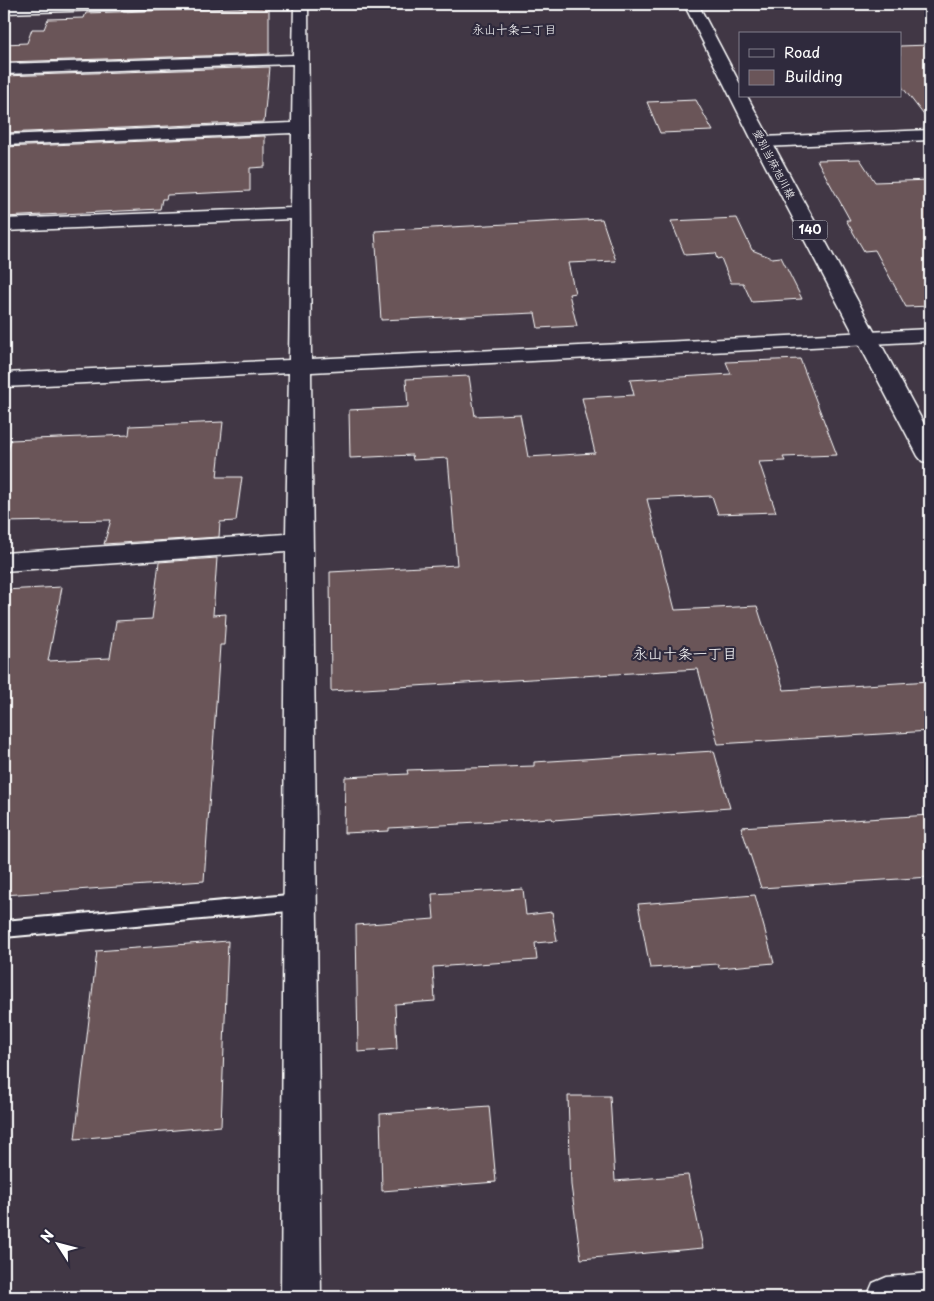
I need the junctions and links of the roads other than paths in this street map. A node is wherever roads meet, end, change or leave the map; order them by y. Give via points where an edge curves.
1 (170, 4) edge
2 (301, 4) edge
3 (691, 4) edge
4 (4, 9) edge
5 (300, 59) junction
6 (4, 69) edge
7 (739, 97) edge
8 (739, 98) edge
9 (300, 128) junction
10 (930, 135) edge
11 (4, 140) edge
12 (762, 142) junction
13 (300, 213) junction
14 (4, 225) edge
15 (930, 335) edge
16 (868, 338) junction
17 (300, 366) junction
18 (4, 380) edge
19 (930, 456) edge
20 (299, 542) junction
21 (4, 562) edge
22 (299, 902) junction
23 (4, 928) edge
24 (930, 1293) edge
25 (302, 1297) edge
26 (887, 1297) edge

1 - 4 street
2 - 5 street
3 - 7 street, 愛別当麻旭川線 / 140
5 - 6 street
5 - 9 street
8 - 12 street, 愛別当麻旭川線 / 140
9 - 11 street
9 - 13 street
10 - 12 street
12 - 16 street, 愛別当麻旭川線 / 140
13 - 14 street
13 - 17 street
15 - 16 street
16 - 17 street
16 - 19 street, 愛別当麻旭川線 / 140
17 - 18 street
17 - 20 street
20 - 21 street
20 - 22 street
22 - 23 lane
22 - 25 street
24 - 26 street

